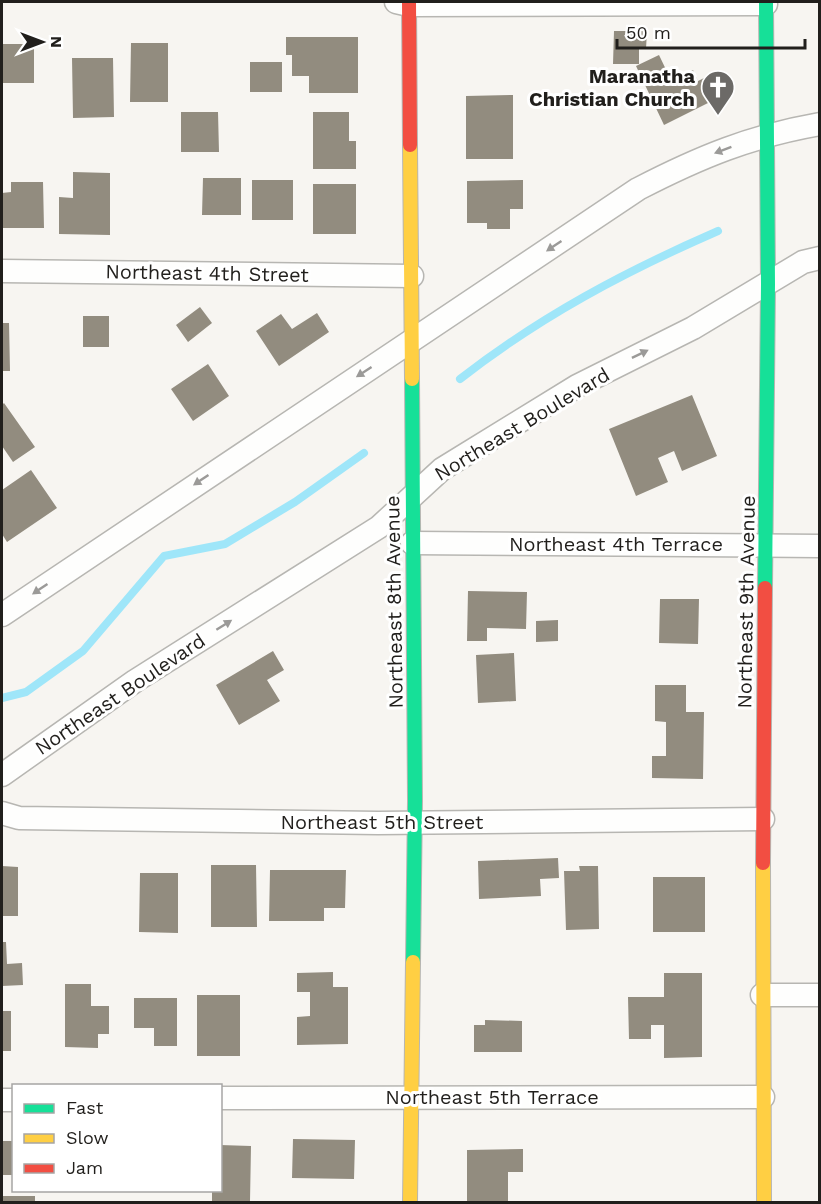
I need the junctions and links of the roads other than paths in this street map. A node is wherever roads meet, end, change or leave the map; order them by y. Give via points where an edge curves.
1 (405, 3) edge
2 (766, 3) edge
3 (819, 124) edge
4 (768, 134) junction
5 (819, 258) edge
6 (2, 271) edge
7 (412, 276) junction
8 (768, 284) junction
9 (412, 339) junction
10 (412, 495) junction
11 (412, 543) junction
12 (767, 545) junction
13 (819, 546) edge
14 (2, 615) edge
15 (2, 775) edge
16 (2, 813) edge
17 (762, 819) junction
18 (415, 823) junction
19 (762, 995) junction
20 (819, 995) edge
21 (410, 1096) junction
22 (763, 1097) junction
23 (222, 1098) edge
24 (410, 1203) edge
25 (764, 1203) edge

1 - 2 street
1 - 7 street, Northeast 8th Avenue
2 - 4 street, Northeast 9th Avenue
3 - 4 street
4 - 8 street, Northeast 9th Avenue
4 -> 9 street via 687,164 638,189
5 - 8 street, Northeast Boulevard via 803,262
6 - 7 street, Northeast 4th Street
7 - 9 street, Northeast 8th Avenue
10 -> 8 street, Northeast Boulevard via 442,469 577,386 693,328
8 - 12 street, Northeast 9th Avenue
9 - 10 street, Northeast 8th Avenue
9 -> 14 street
10 - 11 street, Northeast 8th Avenue
15 -> 10 street, Northeast Boulevard via 135,681 379,527
11 - 12 street, Northeast 4th Terrace
11 - 18 street, Northeast 8th Avenue
12 - 13 street, Northeast 4th Terrace
12 - 17 street, Northeast 9th Avenue
16 - 18 street, Northeast 5th Street via 19,818
17 - 18 street, Northeast 5th Street
17 - 19 street, Northeast 9th Avenue
18 - 21 street, Northeast 8th Avenue
19 - 20 street
19 - 22 street, Northeast 9th Avenue
21 - 22 street, Northeast 5th Terrace
21 - 23 street, Northeast 5th Terrace
21 - 24 street, Northeast 8th Avenue
22 - 25 street, Northeast 9th Avenue

